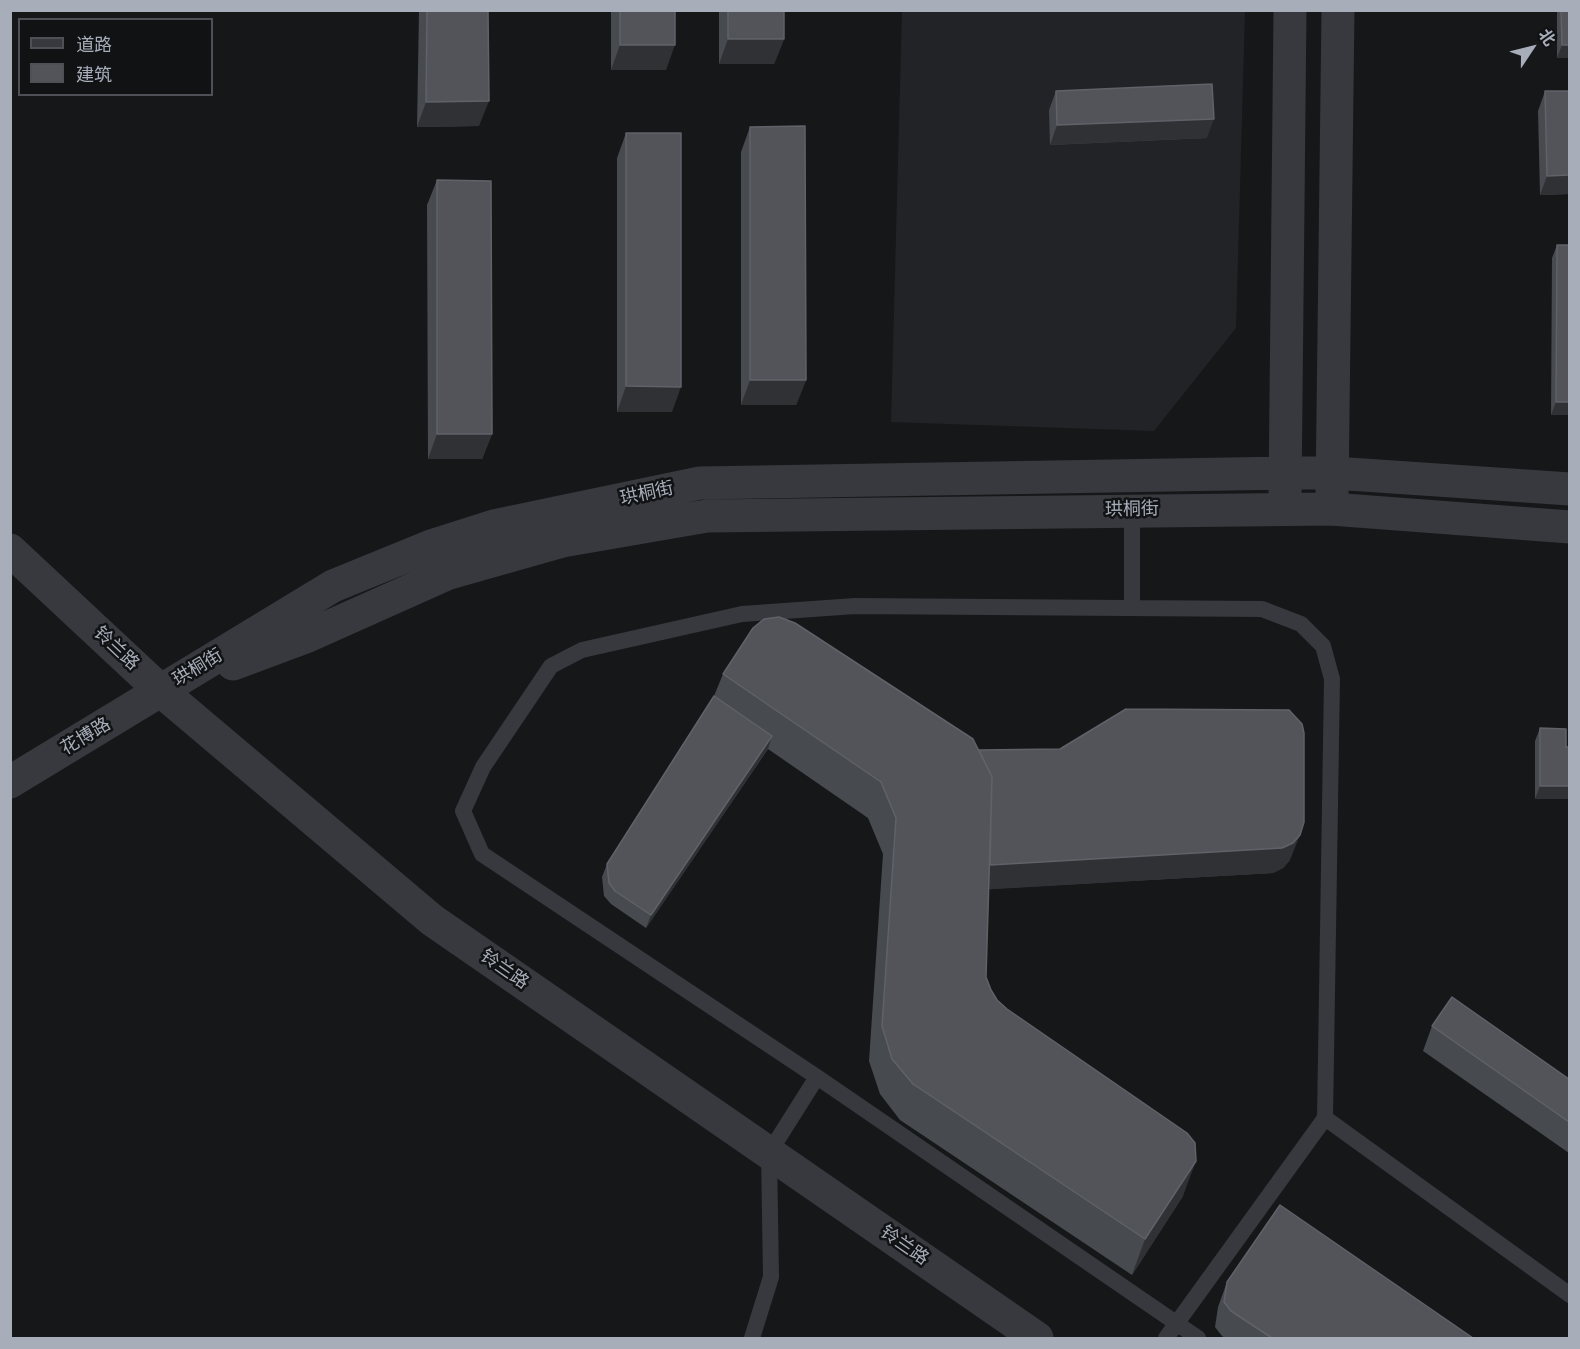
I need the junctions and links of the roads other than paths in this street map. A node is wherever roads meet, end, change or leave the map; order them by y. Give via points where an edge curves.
1 (1290, 10) edge
2 (1338, 10) edge
3 (1287, 473) junction
4 (1334, 473) junction
5 (1569, 489) edge
6 (1284, 508) junction
7 (1331, 509) junction
8 (1132, 510) junction
9 (1569, 527) edge
10 (10, 550) edge
11 (1132, 608) junction
12 (161, 691) junction
13 (10, 782) edge
14 (817, 1077) junction
15 (1325, 1118) junction
16 (769, 1153) junction
17 (1569, 1295) edge
18 (1176, 1324) junction
19 (752, 1338) edge
20 (1037, 1338) edge
21 (1166, 1338) edge
22 (1198, 1338) edge

1 - 3 street
2 - 4 street
3 - 4 street, 珙桐街
3 - 6 street
3 - 12 street, 珙桐街 via 700,483 494,526 431,546 333,586
4 - 5 street, 珙桐街
4 - 7 street
6 - 7 street, 珙桐街
6 - 8 street, 珙桐街
7 - 9 street, 珙桐街
8 - 11 lane
8 - 12 street, 珙桐街 via 707,516 562,541 449,573 308,636
10 - 12 street, 铃兰路
11 - 14 lane via 855,606 741,614 582,650 551,666 483,767 463,811 482,854
11 - 15 lane via 1262,609 1301,624 1323,646 1332,679
12 - 13 street, 花博路
12 - 16 street, 铃兰路 via 432,920
14 - 16 lane
14 - 18 lane
15 - 17 lane
15 - 18 lane
16 - 19 lane via 771,1277
16 - 20 street, 铃兰路
18 - 21 lane
18 - 22 lane

